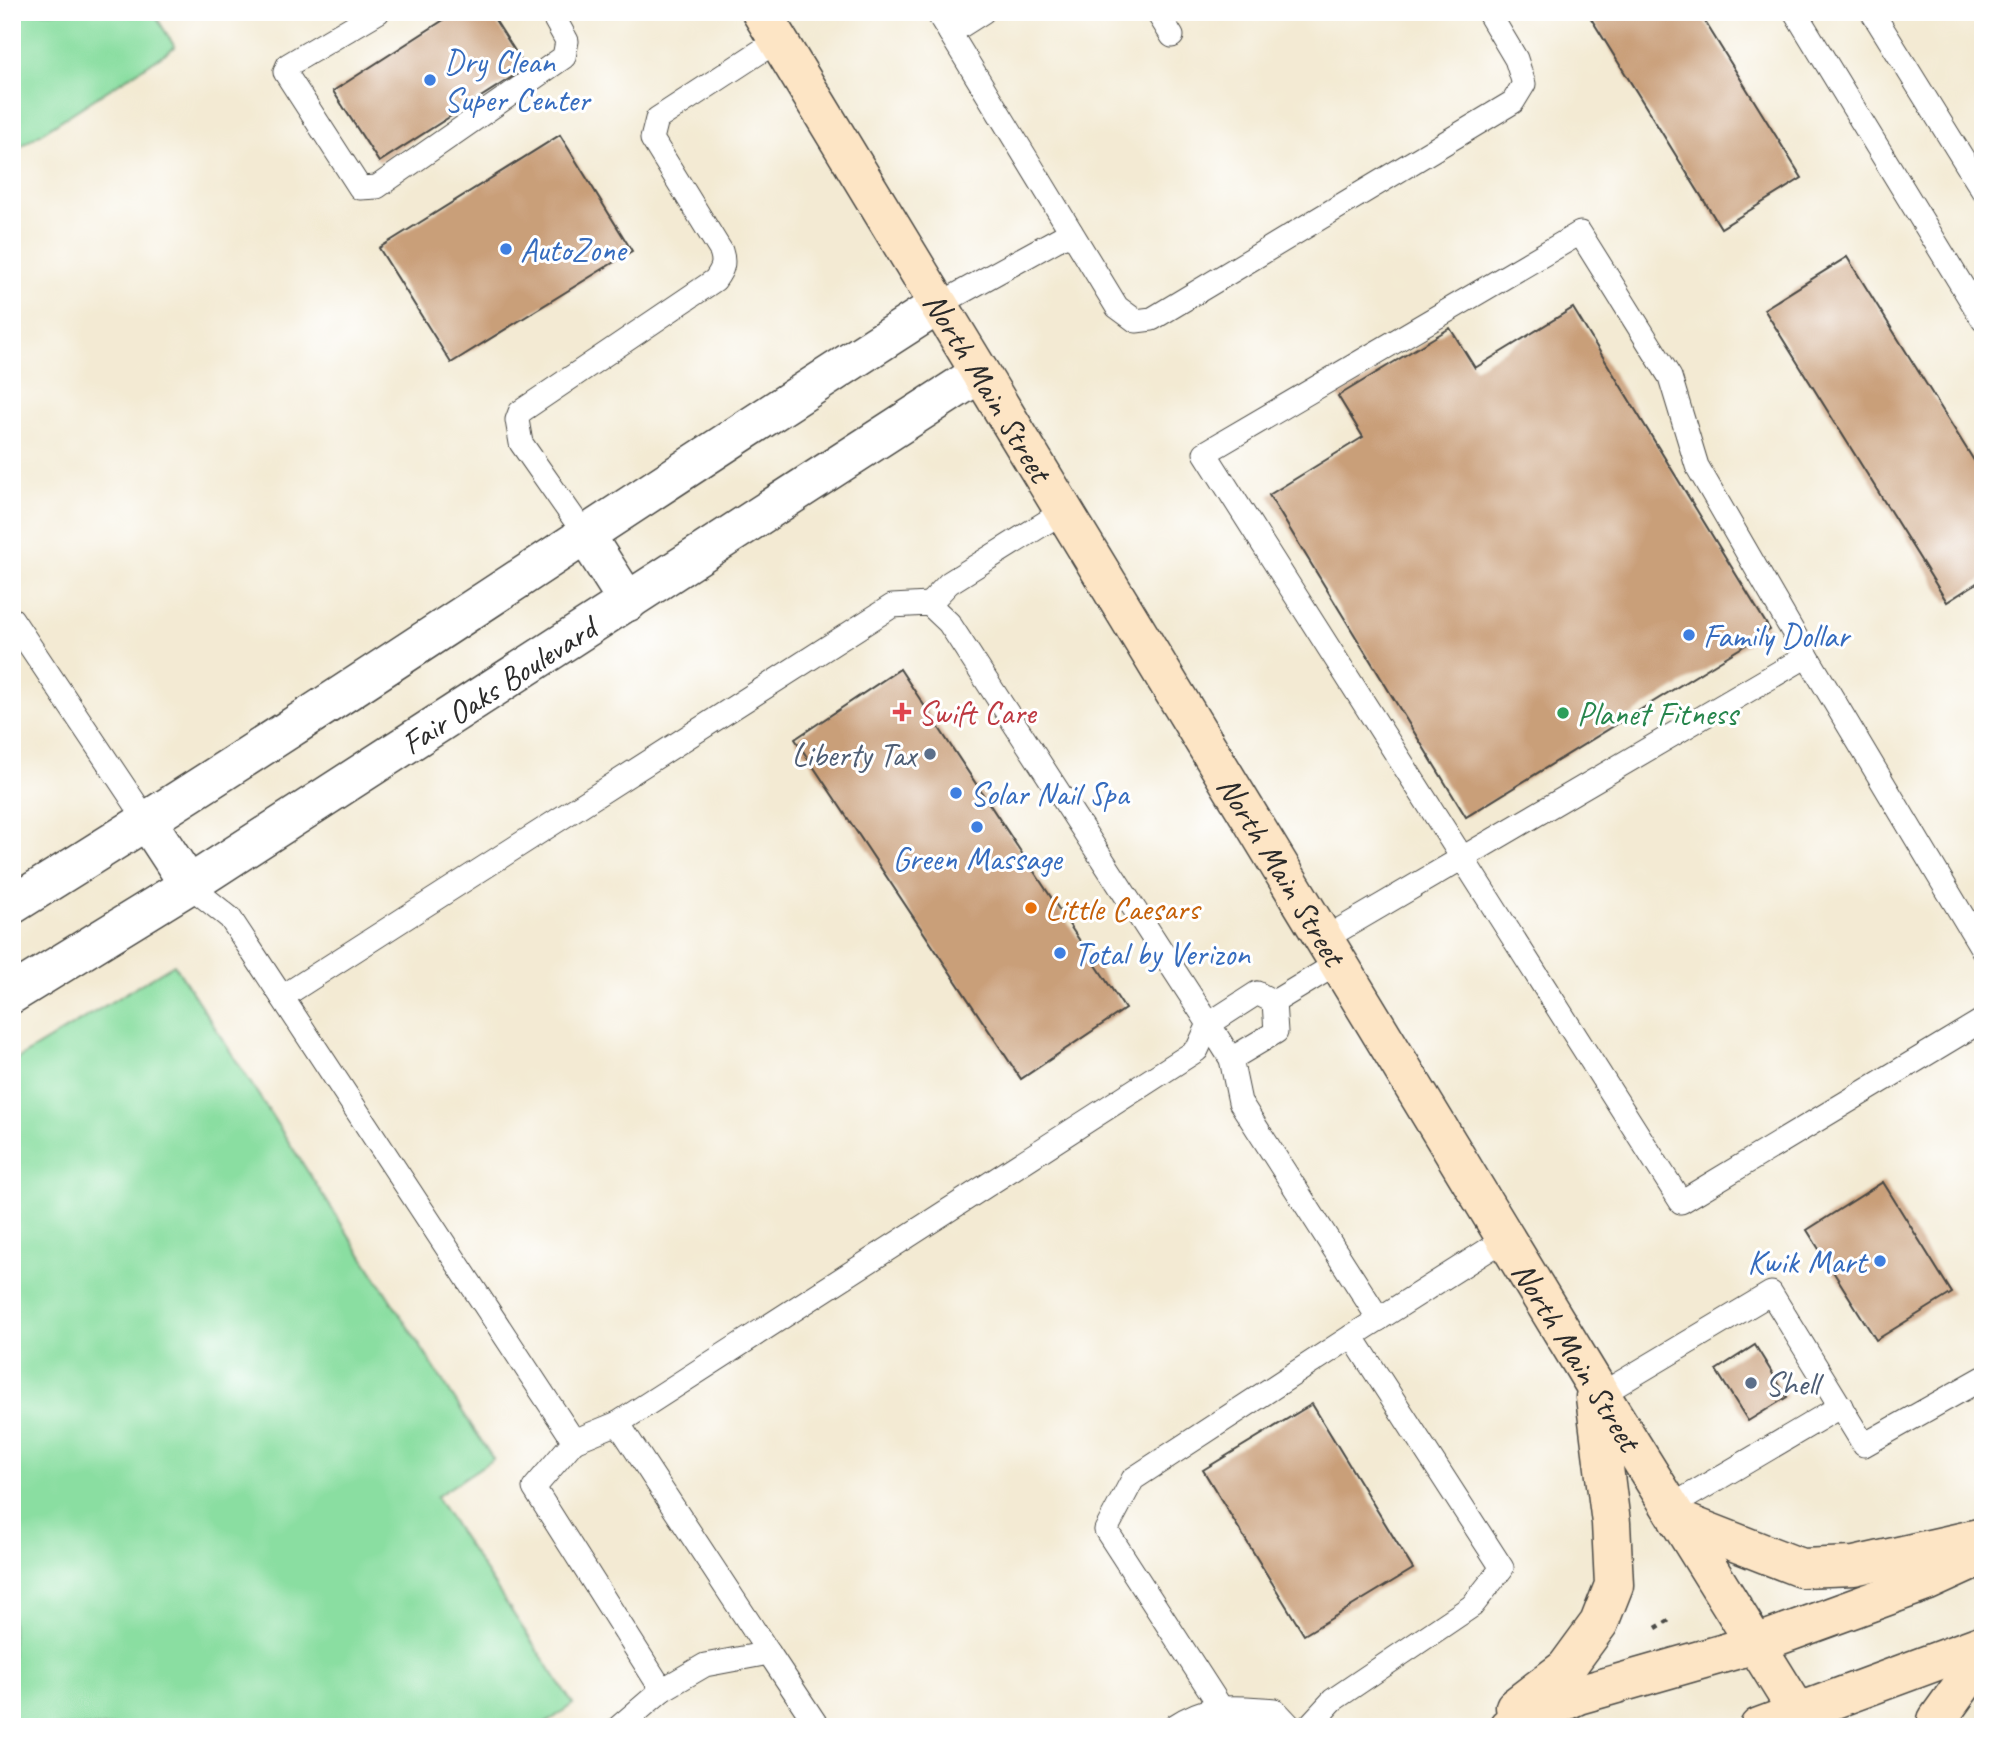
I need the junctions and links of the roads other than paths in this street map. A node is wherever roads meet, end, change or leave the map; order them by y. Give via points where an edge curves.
1 (378, 12) edge
2 (551, 12) edge
3 (937, 12) edge
4 (983, 12) edge
5 (1157, 12) edge
6 (1488, 12) edge
7 (1795, 12) edge
8 (1872, 12) edge
9 (769, 26) edge
10 (950, 33) junction
11 (1172, 36) dead end
12 (1983, 191) edge
13 (1071, 232) junction
14 (940, 303) junction
15 (1983, 320) edge
16 (980, 373) junction
17 (1063, 511) junction
18 (584, 533) junction
19 (628, 602) junction
20 (929, 604) junction
21 (12, 619) edge
22 (1807, 656) junction
23 (147, 821) junction
24 (1461, 860) junction
25 (189, 886) junction
26 (12, 905) edge
27 (1983, 950) edge
28 (1331, 951) junction
29 (12, 994) edge
30 (282, 997) junction
31 (1274, 1002) junction
32 (1983, 1020) edge
33 (1209, 1024) junction
34 (1231, 1059) junction
35 (1506, 1239) junction
36 (1379, 1319) junction
37 (1352, 1336) junction
38 (1983, 1378) edge
39 (1597, 1390) junction
40 (1841, 1406) junction
41 (618, 1423) junction
42 (574, 1441) junction
43 (1674, 1513) junction
44 (1983, 1537) edge
45 (1983, 1556) edge
46 (1756, 1644) junction
47 (1983, 1644) edge
48 (769, 1653) junction
49 (1983, 1666) edge
50 (662, 1690) junction
51 (1220, 1706) junction
52 (1803, 1720) edge
53 (619, 1727) edge
54 (818, 1727) edge
55 (1173, 1727) edge
56 (1291, 1727) edge
57 (1308, 1727) edge
58 (1489, 1727) edge
59 (1508, 1727) edge
60 (1759, 1727) edge
61 (1936, 1727) edge

1 - 2 lane via 288,65 285,72 360,188 377,187 564,57 567,41
3 - 10 lane
4 - 10 lane
5 - 11 lane
6 - 13 lane via 1516,59 1524,84 1513,102 1152,319 1136,321 1117,307
7 - 15 lane
8 - 12 lane
9 - 14 main road, North Main Street
9 - 18 lane via 657,119 653,129 652,139 721,251 722,271 520,411 521,443
10 - 13 lane
13 - 14 lane
14 - 16 main road, North Main Street
14 - 18 street
16 - 17 main road, North Main Street
16 - 19 street, Fair Oaks Boulevard
17 - 20 lane via 949,583
17 - 28 main road, North Main Street
18 - 19 street
18 - 23 street
19 - 25 street, Fair Oaks Boulevard
20 - 30 lane via 892,606
20 - 33 lane via 949,622
21 - 23 lane
22 - 24 lane
22 - 24 lane via 1697,466 1670,377 1580,233 1205,453
22 - 27 lane
23 - 25 street
23 - 26 street
24 - 28 lane
24 - 32 lane via 1681,1202
25 - 29 street, Fair Oaks Boulevard
25 - 30 lane via 230,918
28 - 31 lane
28 - 35 main road, North Main Street
30 - 42 lane
31 - 33 lane via 1257,993
31 - 34 lane via 1276,1032
33 - 34 lane
33 - 41 lane via 1197,1050
34 - 36 lane via 1240,1102
35 - 36 lane
35 - 39 main road, North Main Street
36 - 37 lane
37 - 51 lane via 1133,1479 1107,1530
37 - 57 lane via 1502,1568 1472,1606 1333,1700
38 - 40 lane via 1864,1445
39 - 40 lane via 1771,1293
39 - 43 main road, North Main Street
39 - 58 main road via 1614,1585 1599,1623 1566,1668
40 - 43 lane
41 - 42 lane
41 - 48 lane
42 - 50 lane via 534,1488
43 - 44 main road via 1801,1568 1854,1566
43 - 46 main road, North Main Street
45 - 46 main road via 1926,1582
46 - 52 main road, North Main Street
46 - 59 main road via 1578,1695
47 - 52 main road
48 - 50 lane via 705,1665
48 - 54 lane
49 - 61 main road via 1963,1684
50 - 53 lane
51 - 55 lane via 1196,1712
51 - 56 lane via 1275,1710
52 - 60 main road

